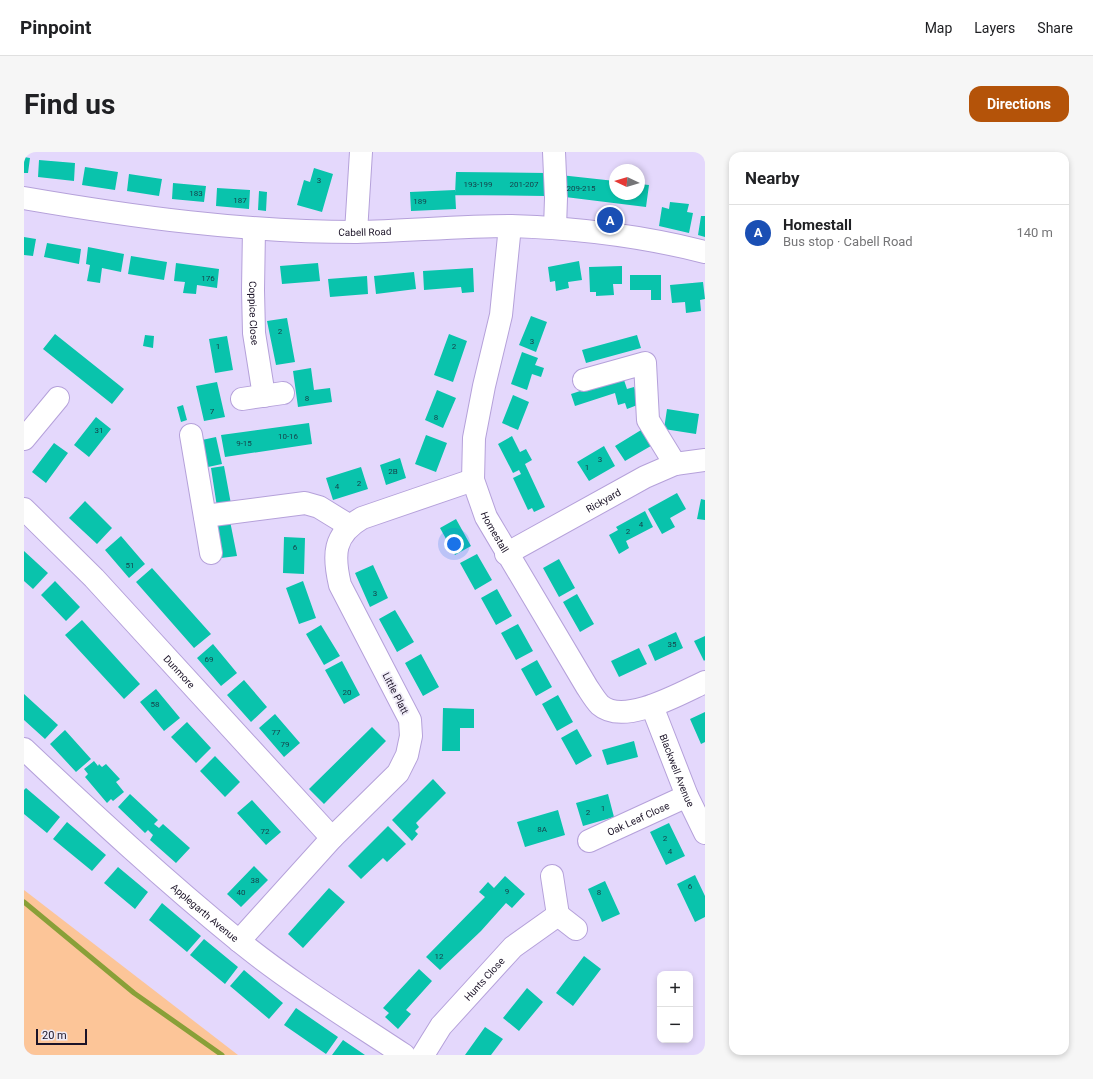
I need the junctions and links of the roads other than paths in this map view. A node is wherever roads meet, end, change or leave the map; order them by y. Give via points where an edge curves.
1 (361, 152) edge
2 (554, 152) edge
3 (24, 198) edge
4 (510, 226) junction
5 (555, 228) junction
6 (254, 229) junction
7 (356, 232) junction
8 (705, 252) edge
9 (584, 380) dead end
10 (60, 394) dead end
11 (242, 399) dead end
12 (191, 436) dead end
13 (24, 439) edge
14 (705, 460) edge
15 (675, 464) junction
16 (473, 480) junction
17 (24, 508) edge
18 (205, 516) junction
19 (350, 526) junction
20 (211, 554) dead end
21 (506, 554) junction
22 (705, 682) edge
23 (652, 706) junction
24 (24, 749) edge
25 (687, 796) junction
26 (705, 833) edge
27 (332, 838) junction
28 (589, 841) dead end
29 (552, 876) dead end
30 (558, 915) junction
31 (576, 929) dead end
32 (239, 941) junction
33 (404, 1055) edge
34 (423, 1055) edge

1 - 7 street
2 - 5 street
3 - 6 street, Cabell Road via 111,213
4 - 5 street, Cabell Road
4 - 7 street, Cabell Road
4 - 16 street, Homestall via 501,315 474,438
5 - 8 street, Cabell Road via 637,238
6 - 7 street, Cabell Road
6 - 11 street, Coppice Close via 254,332 273,394
9 - 15 street via 645,363 648,420
10 - 13 street
12 - 18 street
14 - 15 street, Rickyard
15 - 21 street, Rickyard via 645,477
16 - 19 street, Little Platt via 362,518
16 - 21 street, Homestall via 486,517
17 - 27 street, Dunmore via 94,578
18 - 19 street via 305,503 319,507
18 - 20 street
19 - 27 street, Little Platt via 337,544 335,563 340,585 410,720 410,736 407,755 398,773
21 - 23 street, Homestall via 600,705 627,712
22 - 23 street, Homestall
23 - 25 street, Blackwell Avenue
24 - 32 street, Applegarth Avenue via 138,855
25 - 26 street, Blackwell Avenue
25 - 28 street, Oak Leaf Close
27 - 32 street, Little Platt
29 - 30 street
30 - 31 street
30 - 34 street, Hunts Close via 513,947 441,1026
32 - 33 street, Applegarth Avenue via 290,979

